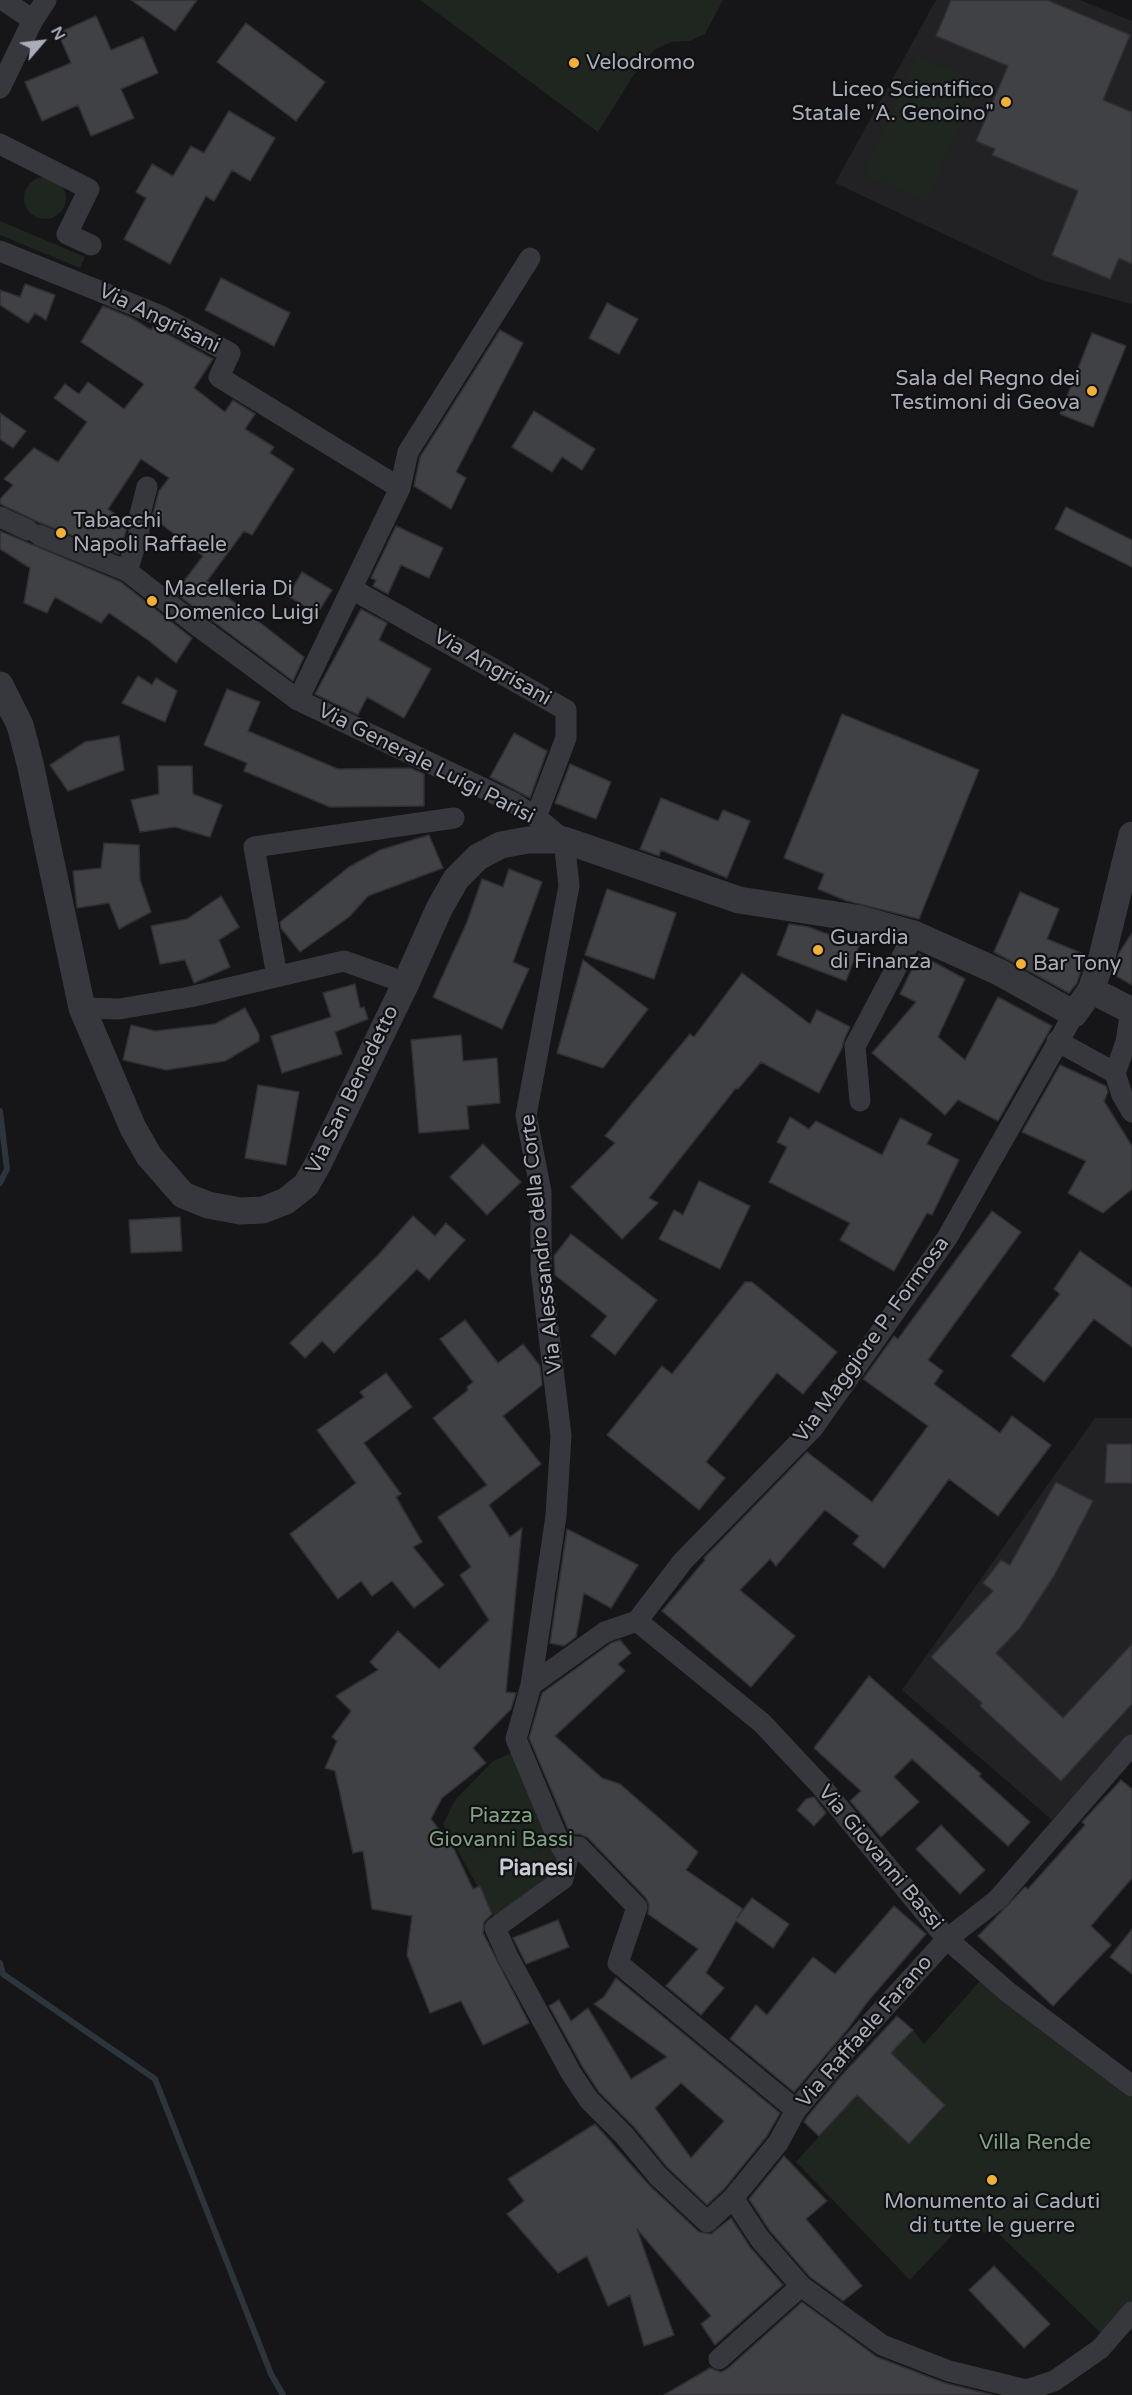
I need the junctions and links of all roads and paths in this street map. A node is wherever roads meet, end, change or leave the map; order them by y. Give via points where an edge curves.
1 (3, 0) edge
2 (46, 0) edge
3 (33, 20) junction
4 (0, 88) edge
5 (0, 144) edge
6 (91, 245) dead end
7 (0, 251) edge
8 (530, 258) dead end
9 (147, 487) dead end
10 (400, 488) junction
11 (0, 517) edge
12 (127, 571) junction
13 (352, 589) junction
14 (0, 685) edge
15 (298, 700) junction
16 (536, 817) junction
17 (454, 818) dead end
18 (1132, 835) edge
19 (564, 840) junction
20 (914, 934) junction
21 (277, 976) junction
22 (406, 983) junction
23 (1091, 990) junction
24 (82, 1008) junction
25 (1131, 1010) edge
26 (1074, 1014) junction
27 (1057, 1041) junction
28 (1115, 1073) junction
29 (860, 1101) dead end
30 (1132, 1112) edge
31 (637, 1621) junction
32 (531, 1685) junction
33 (1132, 1745) edge
34 (561, 1846) junction
35 (947, 1939) junction
36 (1132, 2086) edge
37 (796, 2110) junction
38 (733, 2198) junction
39 (801, 2286) junction
40 (1132, 2312) edge
41 (719, 2359) dead end
42 (1028, 2393) edge

1 - 3 street
2 - 3 street
3 - 4 street
5 - 6 street via 93,181 67,234
7 - 10 street, Via Angrisani via 161,316 230,353 219,377
8 - 10 street via 408,452
9 - 12 street
10 - 13 street
11 - 12 street, Via Generale Luigi Parisi
12 - 15 street, Via Generale Luigi Parisi
13 - 15 street
13 - 16 street, Via Angrisani via 566,710 566,738
14 - 24 street, Via San Benedetto via 20,725 30,764
15 - 16 street, Via Generale Luigi Parisi via 459,775
16 - 19 street, Via Generale Luigi Parisi
17 - 21 street via 254,847
18 - 23 street
19 - 20 street, Via Generale Luigi Parisi via 740,900 856,918
19 - 22 street, Via San Benedetto via 501,845 478,857 456,879
19 - 32 street, Via Alessandro della Corte via 569,886 526,1115 541,1192 541,1269 561,1436 556,1516
20 - 26 street, Via Generale Luigi Parisi via 999,972
20 - 29 street via 855,1046
21 - 22 street via 344,961
21 - 24 street via 119,1009
22 - 24 street, Via San Benedetto via 306,1185 286,1202 263,1210 240,1211 208,1205 183,1195 162,1173 134,1128
23 - 25 street
23 - 26 street
25 - 28 street via 1126,1042
26 - 27 street, Via Maggiore P. Formosa
27 - 28 street
27 - 31 street, Via Maggiore P. Formosa via 947,1238 813,1428 683,1561
28 - 30 street
31 - 32 street via 605,1632
31 - 35 street, Via Giovanni Bassi via 762,1723 821,1786
32 - 34 street, Via Alessandro della Corte via 516,1739
33 - 35 street, Via Raffaele Farano via 997,1900
34 - 37 street via 579,1847 637,1907 618,1964
34 - 38 street, Via Raffaele Farano via 568,1858 563,1879 495,1928 508,1957 589,2100 658,2176 706,2222
35 - 36 street, Via Giovanni Bassi
35 - 37 street, Via Raffaele Farano
37 - 38 street, Via Raffaele Farano via 778,2143
38 - 39 street via 760,2239
39 - 41 street
39 - 42 street via 882,2345 949,2371
40 - 42 street via 1100,2349 1054,2381

